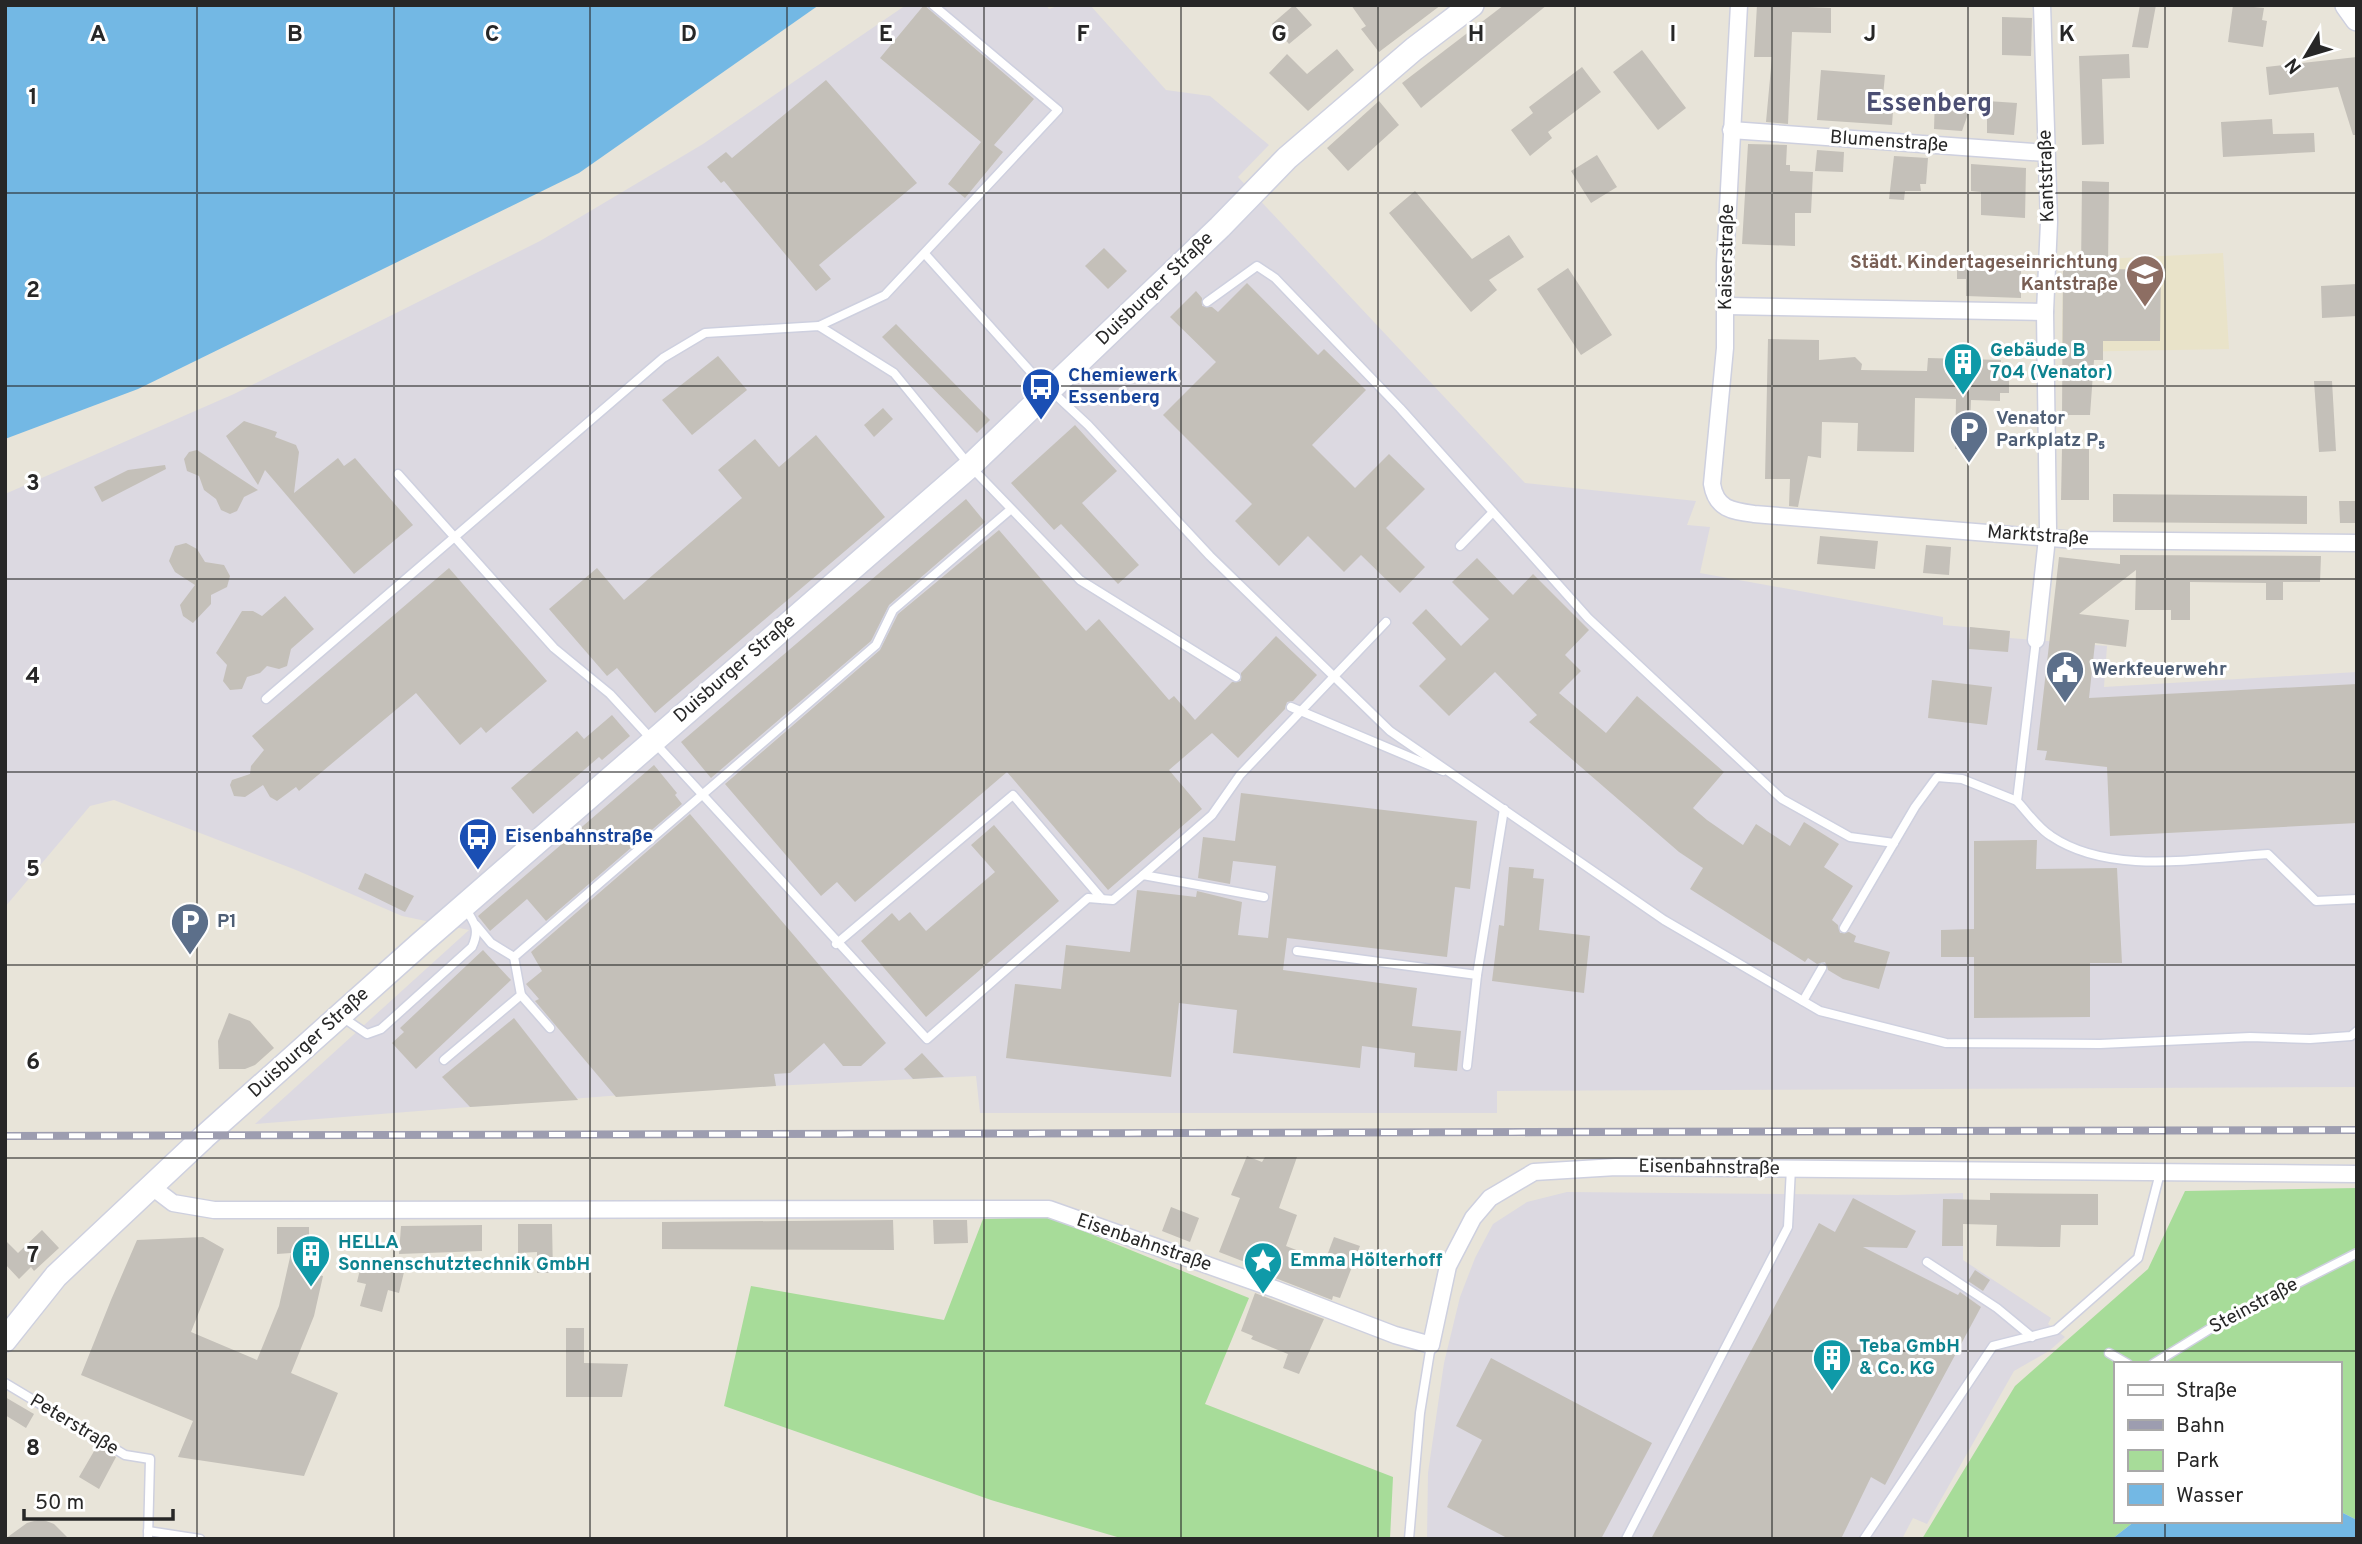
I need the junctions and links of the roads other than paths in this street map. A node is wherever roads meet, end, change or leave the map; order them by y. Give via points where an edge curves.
1 (933, 5) edge
2 (1472, 5) edge
3 (1739, 5) edge
4 (2042, 5) edge
5 (2347, 5) edge
6 (2357, 19) edge
7 (1731, 130) junction
8 (2046, 153) junction
9 (925, 254) junction
10 (1207, 302) dead end
11 (1727, 306) junction
12 (2045, 312) junction
13 (819, 326) junction
14 (1051, 389) junction
15 (970, 466) junction
16 (398, 474) dead end
17 (1721, 506) joint
18 (1010, 510) junction
19 (1493, 512) junction
20 (2046, 537) junction
21 (456, 539) junction
22 (2357, 543) edge
23 (1460, 546) dead end
24 (1386, 622) dead end
25 (2036, 640) joint
26 (1334, 676) junction
27 (1236, 677) dead end
28 (266, 699) dead end
29 (1291, 707) dead end
30 (1302, 711) junction
31 (651, 742) junction
32 (1458, 777) junction
33 (701, 797) junction
34 (2017, 801) junction
35 (1504, 809) junction
36 (1894, 844) junction
37 (1143, 876) junction
38 (1264, 897) dead end
39 (1102, 899) junction
40 (2357, 899) edge
41 (470, 915) junction
42 (1844, 929) dead end
43 (836, 944) junction
44 (1297, 951) dead end
45 (514, 957) junction
46 (1822, 968) dead end
47 (1477, 975) junction
48 (521, 995) junction
49 (1803, 1001) junction
50 (340, 1016) junction
51 (550, 1028) dead end
52 (2357, 1031) edge
53 (444, 1060) dead end
54 (1467, 1066) dead end
55 (1791, 1168) junction
56 (2160, 1173) junction
57 (2357, 1174) edge
58 (152, 1187) junction
59 (2357, 1253) edge
60 (1927, 1262) dead end
61 (2032, 1337) junction
62 (5, 1340) edge
63 (1431, 1345) junction
64 (2109, 1353) dead end
65 (2125, 1362) edge
66 (2156, 1362) edge
67 (5, 1383) edge
68 (148, 1535) edge
69 (200, 1539) edge
70 (1409, 1539) edge
71 (1626, 1539) edge
72 (1864, 1539) edge

1 - 9 lane via 1058,110
2 - 14 main road, Duisburger Straße via 1287,158
3 - 7 street, Kaiserstraße
4 - 8 street, Kantstraße
5 - 6 main road
7 - 8 street, Blumenstraße
7 - 11 street, Kaiserstraße via 1724,263
8 - 12 street, Kantstraße
9 - 13 lane via 885,295
9 - 14 lane
10 - 19 lane via 1257,266 1275,278
11 - 12 street
11 - 17 street, Kaiserstraße via 1712,484
12 - 20 street, Kantstraße
13 - 15 lane via 894,373
13 - 21 lane via 705,333 663,358
14 - 15 main road, Duisburger Straße
14 - 26 lane via 1210,556
15 - 18 lane
15 - 31 main road, Duisburger Straße
16 - 21 lane
17 - 20 street, Marktstraße via 1754,514
18 - 27 lane via 1080,580
18 - 33 lane via 893,611 876,645
19 - 23 lane
19 - 36 lane via 1588,618 1782,799 1850,837
20 - 22 street, Marktstraße
20 - 25 street, Kantstraße
21 - 28 lane
21 - 31 lane via 554,648 610,694
24 - 26 lane
25 - 34 lane
26 - 30 lane
26 - 32 lane via 1390,731
29 - 30 lane
30 - 32 lane
30 - 37 lane via 1240,775 1212,815
31 - 33 lane
31 - 41 main road, Duisburger Straße
32 - 35 lane
33 - 43 lane
33 - 45 lane
34 - 36 lane via 1962,779 1937,777
34 - 40 lane via 2048,835 2073,850 2119,862 2268,854 2316,901
35 - 47 lane
35 - 49 lane via 1664,920
36 - 42 lane
37 - 38 lane
37 - 39 lane via 1113,900
39 - 43 lane via 1088,898 927,1039
39 - 43 lane via 1013,795
41 - 45 lane via 491,943
41 - 50 main road, Duisburger Straße
41 - 50 lane via 477,935 472,947 382,1029 367,1034
44 - 47 lane
45 - 48 lane
46 - 49 lane
47 - 54 lane
48 - 51 lane
48 - 53 lane
49 - 52 lane via 1821,1011 1945,1043 2310,1039 2351,1036
50 - 58 main road, Duisburger Straße
55 - 56 street, Eisenbahnstraße
55 - 63 street, Eisenbahnstraße via 1616,1167 1534,1172 1490,1198 1473,1218 1448,1266
55 - 71 lane via 1788,1227
56 - 57 street, Eisenbahnstraße
56 - 61 lane via 2138,1258 2056,1330
58 - 62 main road, Duisburger Straße via 55,1276
58 - 63 street, Eisenbahnstraße via 173,1203 214,1210 1049,1209
59 - 66 lane, Steinstraße via 2221,1322
60 - 61 lane
61 - 72 lane via 1993,1346
63 - 70 lane
64 - 65 lane
67 - 68 lane, Peterstraße via 125,1455 150,1459
68 - 69 lane

